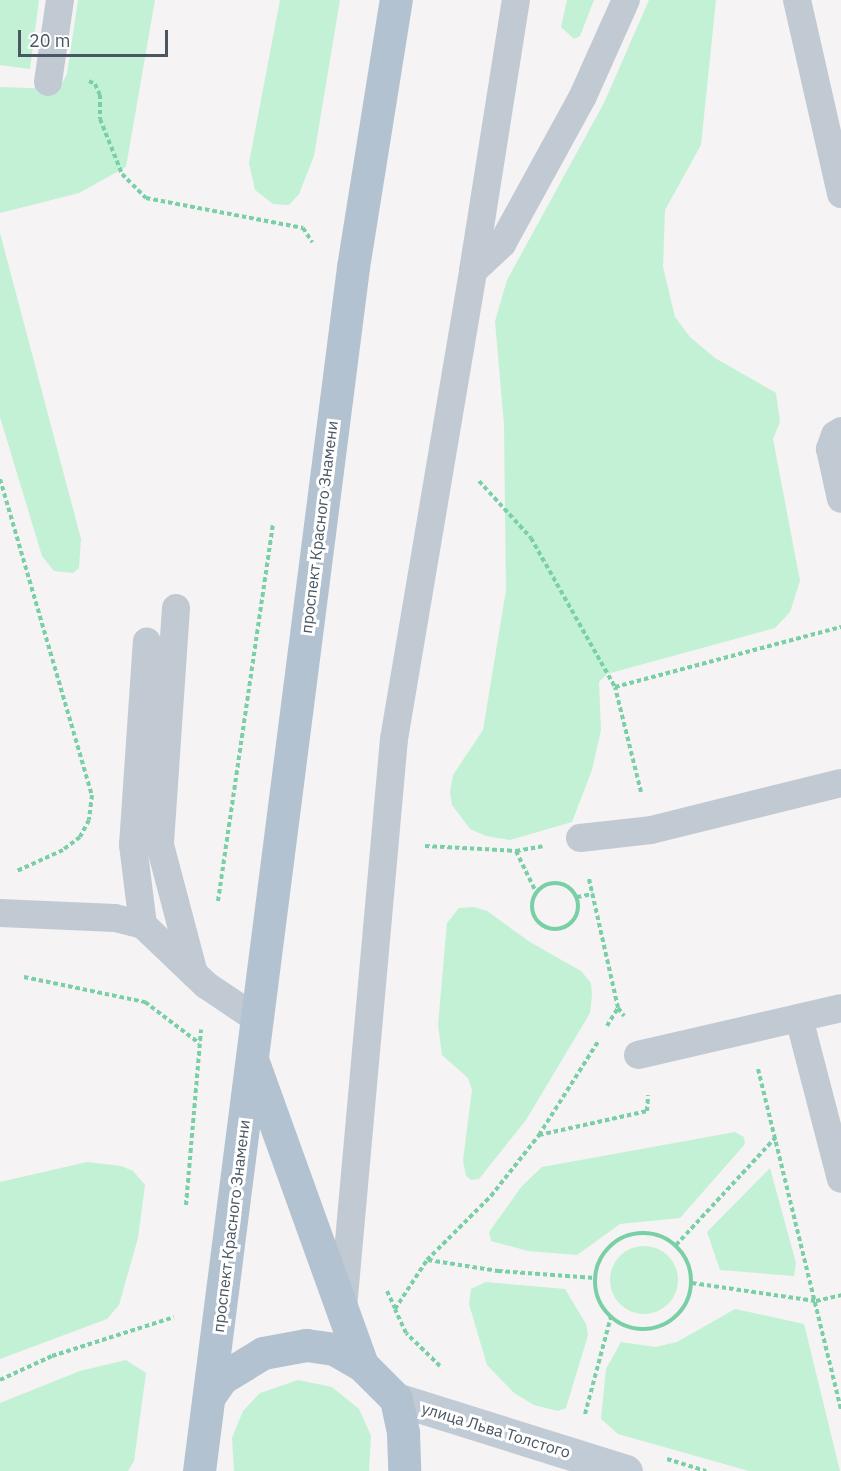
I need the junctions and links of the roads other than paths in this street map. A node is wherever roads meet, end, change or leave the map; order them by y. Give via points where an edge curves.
1 (60, 0) edge
2 (396, 0) edge
3 (516, 0) edge
4 (626, 0) edge
5 (797, 0) edge
6 (48, 82) road end
7 (841, 194) edge
8 (473, 271) junction
9 (841, 431) edge
10 (841, 499) edge
11 (176, 608) dead end
12 (147, 641) dead end
13 (841, 783) edge
14 (580, 838) road end
15 (0, 913) edge
16 (143, 925) junction
17 (200, 980) junction
18 (841, 1008) edge
19 (255, 1018) junction
20 (799, 1018) junction
21 (638, 1055) road end
22 (251, 1056) junction
23 (841, 1179) edge
24 (342, 1310) junction
25 (362, 1365) junction
26 (210, 1395) junction
27 (396, 1399) junction
28 (617, 1470) edge
29 (199, 1471) edge
30 (404, 1471) edge

1 - 6 lane
2 - 19 main road, проспект Красного Знамени via 352,267
3 - 8 lane
4 - 8 lane via 583,96 502,244
5 - 7 lane
8 - 24 lane via 391,762
9 - 10 lane via 835,435 830,449
11 - 17 lane via 160,845
12 - 16 lane via 133,845
13 - 14 lane via 651,830
15 - 16 lane via 115,918
16 - 17 lane
17 - 19 lane
18 - 20 lane
19 - 22 main road, проспект Красного Знамени
20 - 21 lane
20 - 23 lane
22 - 24 main road, проспект Красного Знамени
22 - 26 main road, проспект Красного Знамени
24 - 25 main road, проспект Красного Знамени
25 - 26 main road, проспект Красного Знамени via 334,1349 306,1345 279,1348 248,1359 222,1378
25 - 27 main road, проспект Красного Знамени
26 - 29 main road, проспект Красного Знамени
27 - 28 main road, улица Льва Толстого
27 - 30 main road via 403,1433

